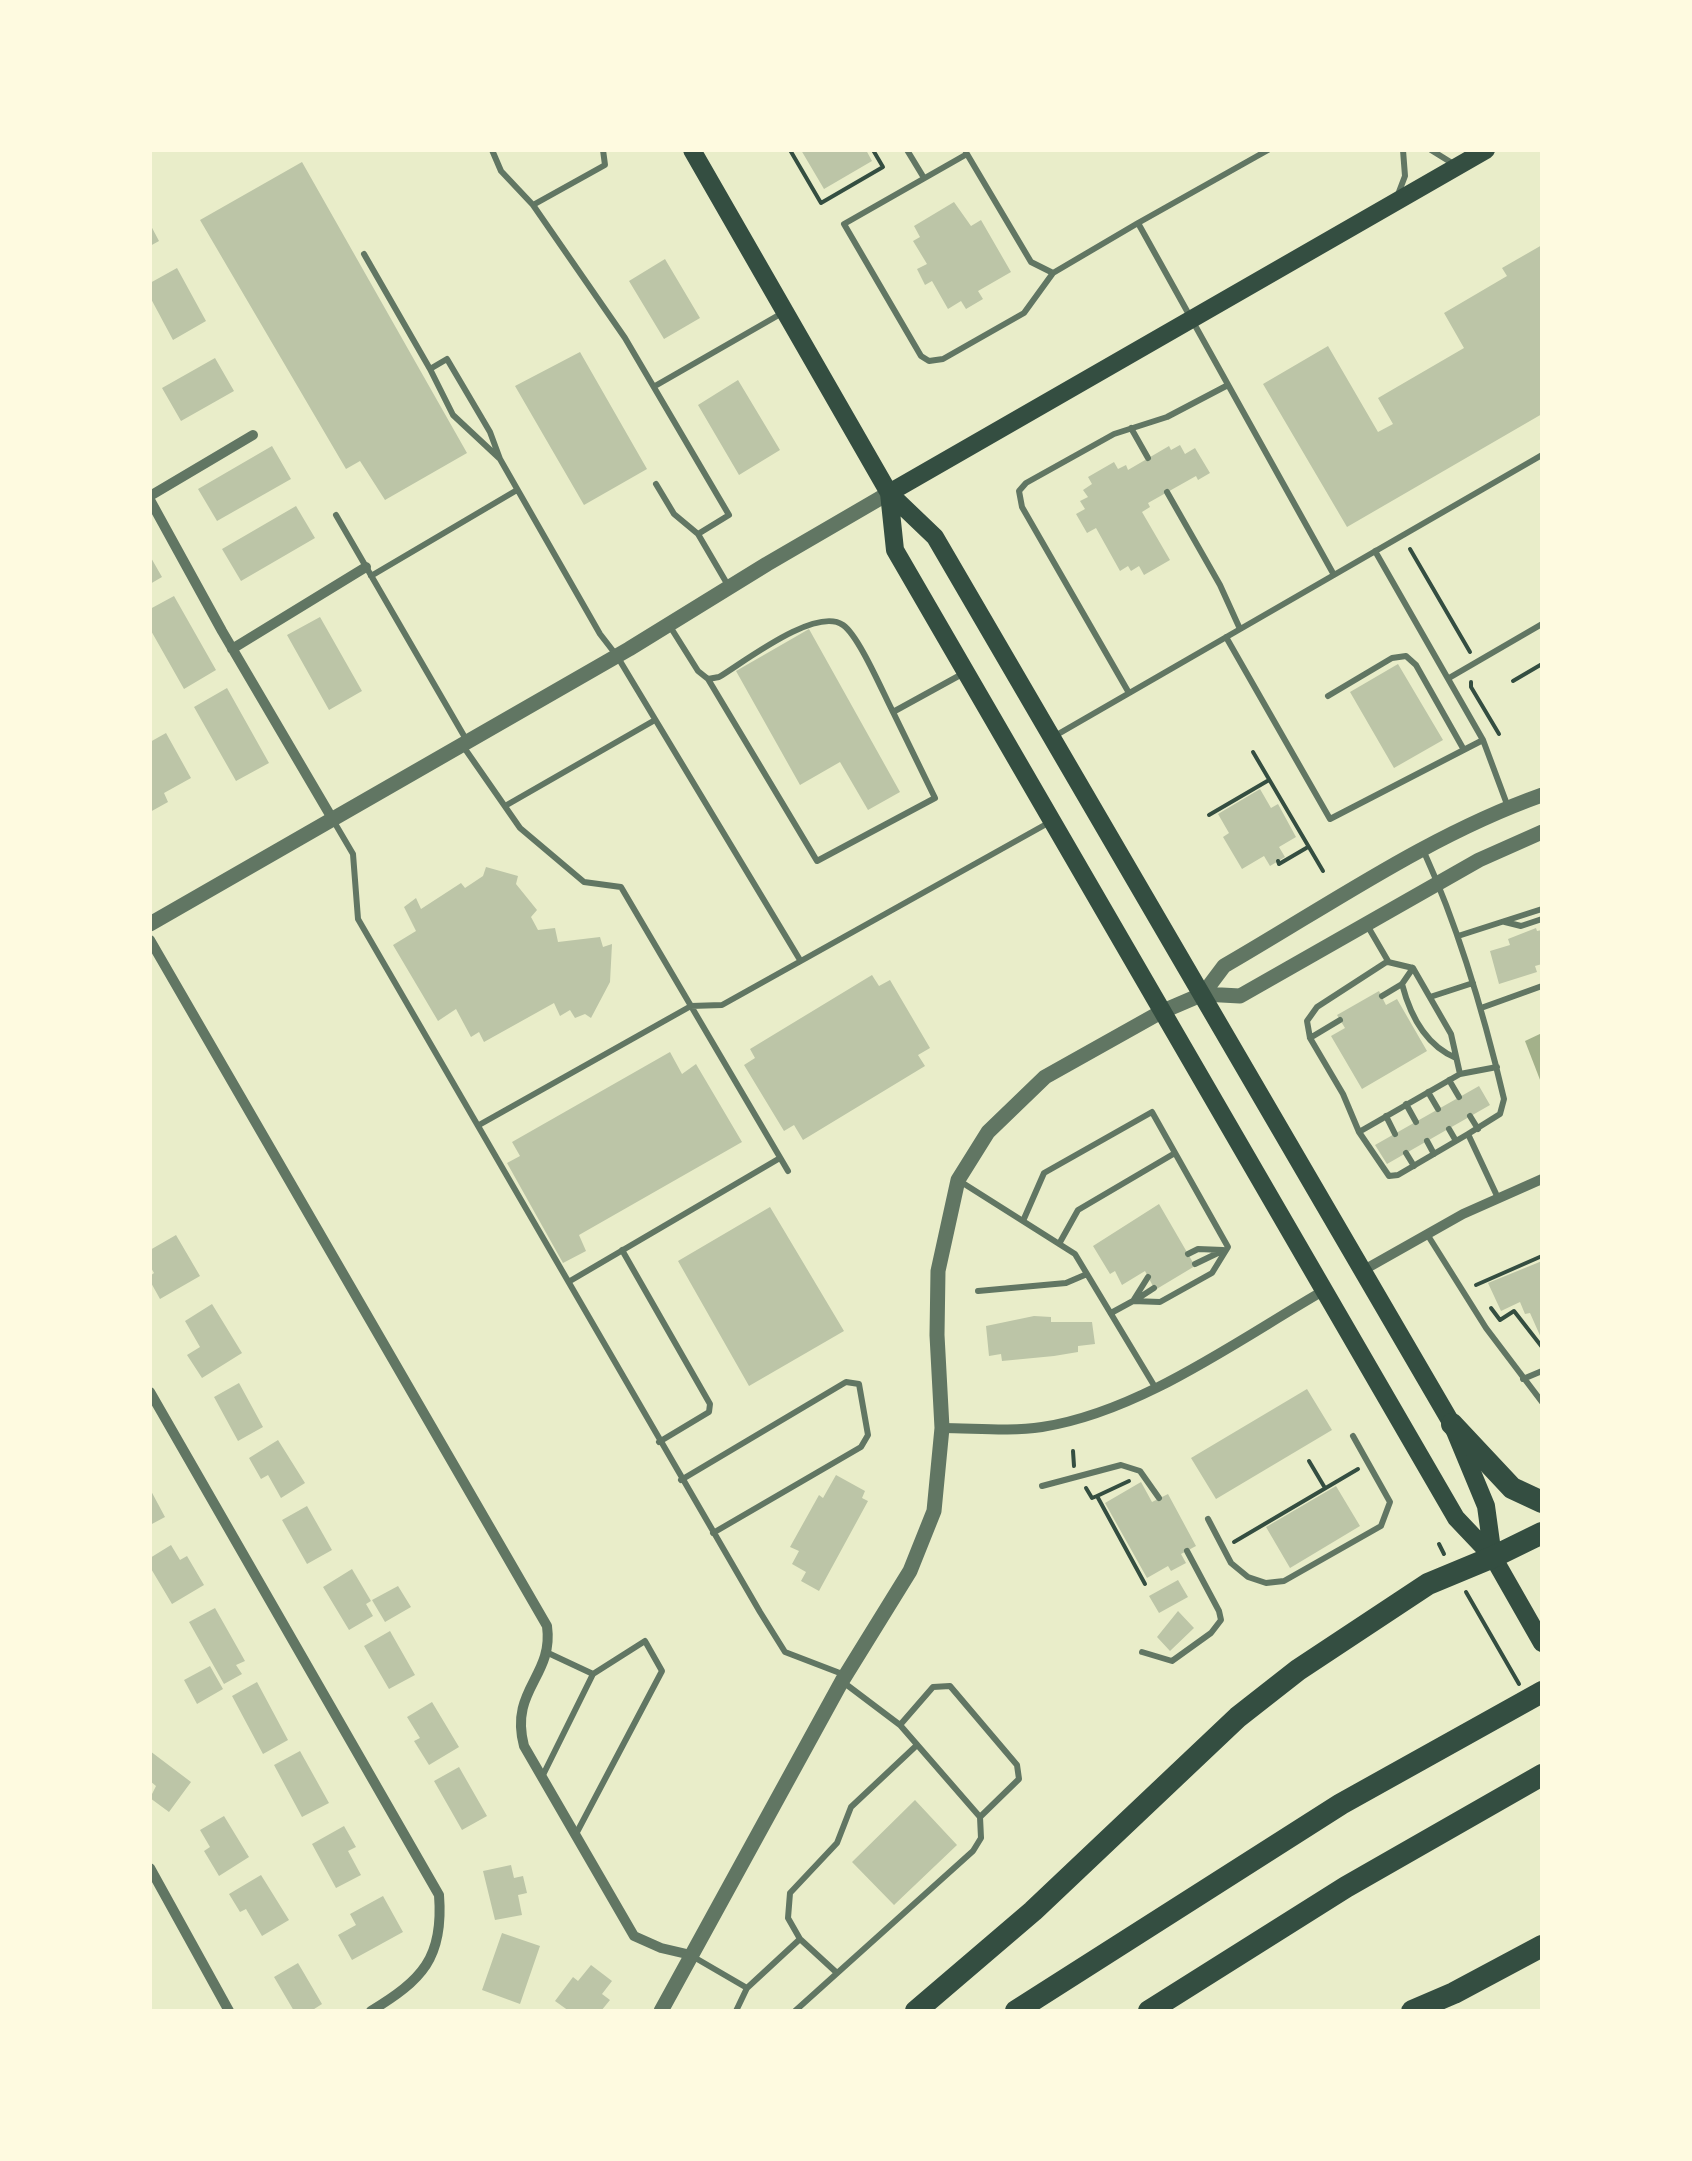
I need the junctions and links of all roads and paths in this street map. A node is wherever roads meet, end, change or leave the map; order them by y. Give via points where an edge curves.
1 (492, 150) edge
2 (603, 150) edge
3 (692, 150) edge
4 (790, 150) edge
5 (873, 150) edge
6 (907, 150) edge
7 (1268, 150) edge
8 (1404, 150) edge
9 (1431, 150) edge
10 (1486, 150) edge
11 (966, 152) edge
12 (1457, 166) junction
13 (924, 178) junction
14 (1396, 201) junction
15 (533, 205) junction
16 (1138, 223) junction
17 (364, 254) dead end
18 (1053, 273) junction
19 (784, 312) junction
20 (1192, 318) junction
21 (430, 369) junction
22 (1228, 385) junction
23 (655, 386) junction
24 (1131, 428) junction
25 (253, 435) dead end
26 (1542, 455) edge
27 (1148, 458) dead end
28 (500, 459) junction
29 (656, 484) dead end
30 (518, 490) junction
31 (1167, 492) dead end
32 (889, 494) junction
33 (150, 498) edge
34 (336, 515) dead end
35 (698, 534) junction
36 (1410, 549) dead end
37 (1375, 551) junction
38 (368, 571) junction
39 (1334, 576) junction
40 (730, 588) junction
41 (1542, 624) edge
42 (669, 626) junction
43 (1240, 629) junction
44 (1226, 637) junction
45 (232, 649) junction
46 (1470, 652) dead end
47 (617, 656) junction
48 (1542, 664) edge
49 (965, 672) junction
50 (1482, 675) dead end
51 (1448, 678) junction
52 (708, 679) junction
53 (1514, 680) dead end
54 (1129, 693) junction
55 (1328, 696) dead end
56 (894, 712) junction
57 (656, 720) junction
58 (1499, 734) dead end
59 (1052, 738) junction
60 (1483, 740) junction
61 (465, 743) junction
62 (1464, 750) junction
63 (1253, 752) dead end
64 (1269, 780) junction
65 (1542, 795) edge
66 (505, 806) junction
67 (1508, 807) junction
68 (1209, 815) dead end
69 (333, 820) junction
70 (1051, 821) junction
71 (1542, 832) edge
72 (1308, 847) junction
73 (1423, 850) junction
74 (1278, 862) dead end
75 (1323, 871) dead end
76 (1438, 884) junction
77 (1542, 909) edge
78 (1542, 919) edge
79 (1502, 922) junction
80 (150, 924) edge
81 (1367, 924) junction
82 (1458, 936) junction
83 (150, 940) edge
84 (800, 960) junction
85 (1388, 962) junction
86 (1414, 968) junction
87 (1473, 983) junction
88 (1402, 984) junction
89 (1542, 986) edge
90 (1203, 994) junction
91 (1382, 996) dead end
92 (1430, 997) junction
93 (691, 1006) junction
94 (1481, 1008) junction
95 (1161, 1012) junction
96 (1340, 1020) dead end
97 (1310, 1038) junction
98 (1457, 1059) junction
99 (1496, 1068) junction
100 (1460, 1074) junction
101 (1450, 1080) junction
102 (1428, 1092) junction
103 (1459, 1097) dead end
104 (1406, 1104) junction
105 (1438, 1110) dead end
106 (1386, 1116) junction
107 (1470, 1116) dead end
108 (1416, 1122) dead end
109 (479, 1125) junction
110 (1478, 1128) junction
111 (1449, 1129) dead end
112 (1359, 1132) junction
113 (1396, 1134) dead end
114 (1468, 1134) junction
115 (1427, 1141) dead end
116 (1456, 1141) junction
117 (1175, 1153) junction
118 (1406, 1153) dead end
119 (1434, 1154) junction
120 (780, 1158) junction
121 (1414, 1166) junction
122 (788, 1171) dead end
123 (1542, 1179) edge
124 (958, 1180) junction
125 (1498, 1198) junction
126 (1022, 1220) junction
127 (1426, 1233) junction
128 (1059, 1244) junction
129 (1225, 1249) junction
130 (622, 1250) junction
131 (1188, 1254) dead end
132 (1542, 1256) edge
133 (1194, 1264) dead end
134 (1362, 1271) junction
135 (1468, 1273) dead end
136 (1087, 1274) junction
137 (1148, 1277) dead end
138 (570, 1281) junction
139 (1154, 1288) dead end
140 (978, 1291) dead end
141 (1323, 1291) junction
142 (1487, 1301) dead end
143 (1132, 1302) junction
144 (1522, 1307) dead end
145 (1514, 1311) junction
146 (1111, 1313) junction
147 (1542, 1347) edge
148 (1542, 1371) edge
149 (1523, 1379) junction
150 (1155, 1387) junction
151 (150, 1392) edge
152 (1542, 1402) edge
153 (1452, 1424) junction
154 (942, 1428) junction
155 (1353, 1436) dead end
156 (659, 1442) junction
157 (1073, 1451) dead end
158 (1309, 1461) dead end
159 (1075, 1468) dead end
160 (1358, 1469) dead end
161 (1124, 1474) dead end
162 (681, 1480) junction
163 (1042, 1486) dead end
164 (1086, 1487) dead end
165 (1325, 1488) junction
166 (1097, 1496) junction
167 (1159, 1498) dead end
168 (1542, 1502) edge
169 (1208, 1520) dead end
170 (713, 1533) junction
171 (1542, 1533) edge
172 (1234, 1542) dead end
173 (1188, 1551) dead end
174 (1494, 1557) junction
175 (1145, 1584) dead end
176 (1469, 1597) dead end
177 (1542, 1643) edge
178 (546, 1652) junction
179 (1142, 1652) dead end
180 (593, 1674) junction
181 (844, 1679) junction
182 (1533, 1691) edge
183 (900, 1725) junction
184 (916, 1745) junction
185 (1542, 1774) edge
186 (542, 1777) junction
187 (980, 1818) junction
188 (576, 1835) junction
189 (150, 1868) edge
190 (800, 1939) junction
191 (1542, 1946) edge
192 (690, 1955) junction
193 (837, 1973) junction
194 (747, 1988) junction
195 (229, 2011) edge
196 (371, 2011) edge
197 (661, 2011) edge
198 (736, 2011) edge
199 (795, 2011) edge
200 (916, 2011) edge
201 (1016, 2011) edge
202 (1149, 2011) edge
203 (1412, 2011) edge

1 - 15 lane
2 - 15 lane via 605,165
3 - 19 main road
4 - 5 path via 822,202 883,168
6 - 13 lane
7 - 16 lane
8 - 14 lane
9 - 12 lane
10 - 12 main road
11 - 13 lane
11 - 18 lane via 1031,262
12 - 14 main road
13 - 18 lane via 844,224 925,359 944,360 1024,313
14 - 20 main road
15 - 23 lane
16 - 18 lane
16 - 20 lane
17 - 21 lane
19 - 23 lane
19 - 32 main road
20 - 22 lane
20 - 32 main road
21 - 28 lane via 453,415
21 - 28 lane via 447,358
22 - 24 lane via 1193,406
22 - 39 lane
23 - 35 lane via 729,516
24 - 27 lane
24 - 54 lane via 1026,483 1018,496
25 - 33 street
26 - 37 lane
28 - 30 lane
29 - 35 lane via 674,514
30 - 38 lane
30 - 47 lane
31 - 43 lane
32 - 40 street
32 - 49 main road via 895,550
32 - 59 main road via 934,537
33 - 45 street
34 - 38 lane
35 - 40 lane
36 - 46 path
37 - 39 lane
37 - 51 lane
38 - 45 street
38 - 61 lane
39 - 43 lane
40 - 42 street
41 - 51 lane
42 - 47 street
42 - 52 lane
43 - 44 lane
44 - 54 lane
44 - 62 lane via 1330,819
45 - 69 street
47 - 57 lane
47 - 61 street
48 - 53 path
49 - 56 lane
49 - 70 main road
50 - 58 path via 1471,687
51 - 60 lane
52 - 56 lane via 805,625 828,620 842,624 858,643
52 - 56 lane via 816,861 935,798
54 - 59 lane
55 - 62 lane via 1406,656
57 - 66 lane
57 - 84 lane
59 - 90 main road
60 - 62 lane
60 - 67 lane
61 - 66 lane
61 - 69 street
63 - 64 path
64 - 68 path
64 - 72 path
65 - 67 street
66 - 93 lane via 520,828 584,882 622,887
67 - 73 street
69 - 80 street
69 - 109 lane via 353,854 358,919
70 - 84 lane
70 - 95 main road
71 - 76 street
72 - 74 path
72 - 75 path
73 - 76 lane
73 - 90 street via 1224,966
76 - 81 street
76 - 82 lane
77 - 79 lane
78 - 79 lane via 1521,926
79 - 82 lane
81 - 85 lane
81 - 90 street via 1240,996
82 - 87 lane
83 - 178 street via 547,1626
84 - 93 lane via 722,1005
85 - 86 lane
85 - 97 lane via 1317,1007 1307,1021
86 - 88 lane
86 - 92 lane
87 - 92 lane
87 - 94 lane
88 - 91 lane
88 - 98 lane via 1427,1038
89 - 94 lane
90 - 95 street
90 - 134 main road
92 - 98 lane
93 - 109 lane
93 - 120 lane
94 - 99 lane
95 - 124 street via 1045,1077 988,1132
95 - 141 main road
96 - 97 lane
97 - 112 lane
98 - 100 lane
99 - 100 lane
99 - 110 lane via 1502,1110
100 - 101 lane
101 - 102 lane
101 - 103 lane
102 - 104 lane
102 - 105 lane
104 - 106 lane
104 - 108 lane
106 - 112 lane
106 - 113 lane
107 - 110 lane
109 - 138 lane
110 - 114 lane
111 - 116 lane
112 - 121 lane via 1388,1176
114 - 116 lane
114 - 125 lane
115 - 119 lane
116 - 119 lane
117 - 126 lane via 1152,1112 1044,1172
117 - 128 lane via 1078,1210
117 - 129 lane
118 - 121 lane
119 - 121 lane
120 - 122 lane
120 - 130 lane
123 - 125 street
124 - 126 lane
124 - 154 street via 938,1270
125 - 127 street
126 - 128 lane
127 - 134 street
127 - 149 lane
128 - 136 lane
129 - 131 lane
129 - 133 lane
129 - 143 lane via 1212,1273 1195,1283 1160,1302
130 - 138 lane
130 - 156 lane via 710,1404 709,1412
132 - 135 path via 1476,1285
134 - 153 main road
136 - 140 lane via 1066,1283
136 - 146 lane
137 - 143 lane
138 - 156 lane
139 - 143 lane
141 - 150 street
141 - 174 main road via 1456,1518
142 - 145 path via 1500,1320
143 - 146 lane
144 - 145 path
145 - 147 path
146 - 150 lane
148 - 149 lane
149 - 152 lane
150 - 154 street via 1095,1414 1040,1427
151 - 196 street via 438,1895 436,1950 408,1989
153 - 168 highway via 1512,1488
153 - 174 main road via 1486,1506
154 - 181 street via 934,1511 910,1571
155 - 169 lane via 1390,1502 1381,1526 1357,1540 1266,1583 1231,1563
156 - 162 lane
157 - 159 path
158 - 165 path
160 - 165 path
161 - 166 path via 1126,1484
162 - 170 lane
162 - 170 lane via 846,1382 860,1384 868,1435 861,1447
163 - 167 lane via 1121,1465 1140,1471
164 - 166 path
165 - 172 path
166 - 175 path
170 - 181 lane via 785,1652
171 - 174 highway
173 - 179 lane via 1221,1620 1172,1660
174 - 177 main road
174 - 200 highway via 1428,1584 1238,1717 1033,1911
176 - 182 path
178 - 180 lane
178 - 186 street via 518,1725
180 - 186 lane
180 - 188 lane via 645,1641 662,1671
181 - 183 lane
181 - 192 street
182 - 201 highway
183 - 184 lane
183 - 187 lane via 933,1687 950,1686 1016,1765 1019,1780
184 - 187 lane
184 - 190 lane via 851,1807 836,1843 790,1892 788,1918
185 - 202 highway
186 - 188 street
187 - 193 lane via 973,1852
188 - 192 street via 634,1936
189 - 195 street
190 - 193 lane
190 - 194 lane
191 - 203 highway
192 - 194 lane
192 - 197 street
193 - 199 lane
194 - 198 lane

